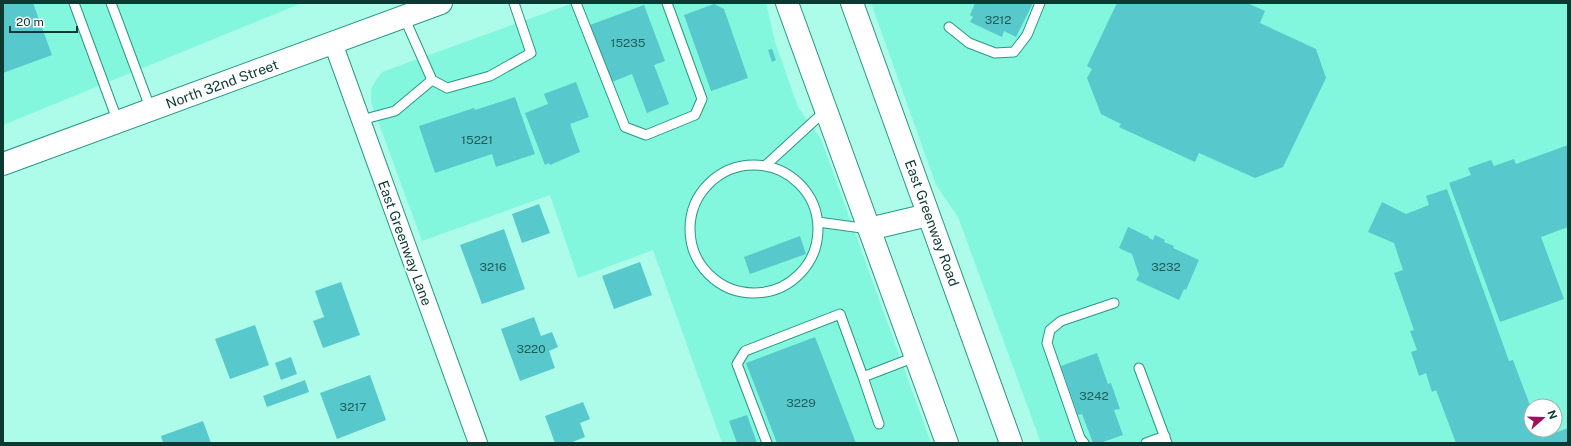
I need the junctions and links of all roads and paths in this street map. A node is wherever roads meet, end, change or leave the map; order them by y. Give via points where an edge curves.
1 (74, 3) edge
2 (111, 3) edge
3 (441, 3) edge
4 (514, 3) edge
5 (576, 3) edge
6 (666, 3) edge
7 (787, 3) edge
8 (852, 3) edge
9 (1040, 3) edge
10 (404, 17) junction
11 (949, 27) dead end
12 (332, 43) junction
13 (432, 80) junction
14 (151, 110) junction
15 (826, 110) junction
16 (361, 120) junction
17 (118, 122) junction
18 (3, 164) edge
19 (766, 165) junction
20 (928, 215) junction
21 (818, 222) junction
22 (869, 229) junction
23 (1114, 303) dead end
24 (915, 357) junction
25 (1139, 368) dead end
26 (863, 377) junction
27 (879, 424) dead end
28 (1166, 439) edge
29 (478, 443) edge
30 (767, 443) edge
31 (947, 443) edge
32 (1012, 443) edge
33 (1084, 443) edge
34 (1146, 443) edge

1 - 17 lane
2 - 14 lane
3 - 10 main road, North 32nd Street
4 - 13 lane via 531,53 490,76 447,88
5 - 6 lane via 625,127 646,135 695,115 702,99
7 - 15 main road
8 - 20 main road, East Greenway Road
9 - 11 lane via 1027,35 1014,52 995,53 969,43
10 - 12 main road, North 32nd Street
10 - 13 lane
12 - 14 main road, North 32nd Street
12 - 16 street, East Greenway Lane
13 - 16 lane via 395,111
14 - 17 main road, North 32nd Street
15 - 19 lane
15 - 22 main road
16 - 29 street, East Greenway Lane
17 - 18 main road, North 32nd Street
19 - 21 lane via 785,172 801,185 812,202
19 - 21 lane via 743,165 723,172 706,185 694,204 690,225 692,247 702,266 718,282 737,291 757,293 777,287 795,278 811,262 816,252
20 - 22 main road
20 - 32 main road, East Greenway Road
21 - 22 lane
22 - 24 main road
23 - 33 lane via 1061,321 1050,330 1047,343 1080,438
24 - 26 lane
24 - 31 main road
25 - 28 lane
26 - 27 lane
26 - 30 lane via 840,314 745,351 736,364
28 - 34 lane

